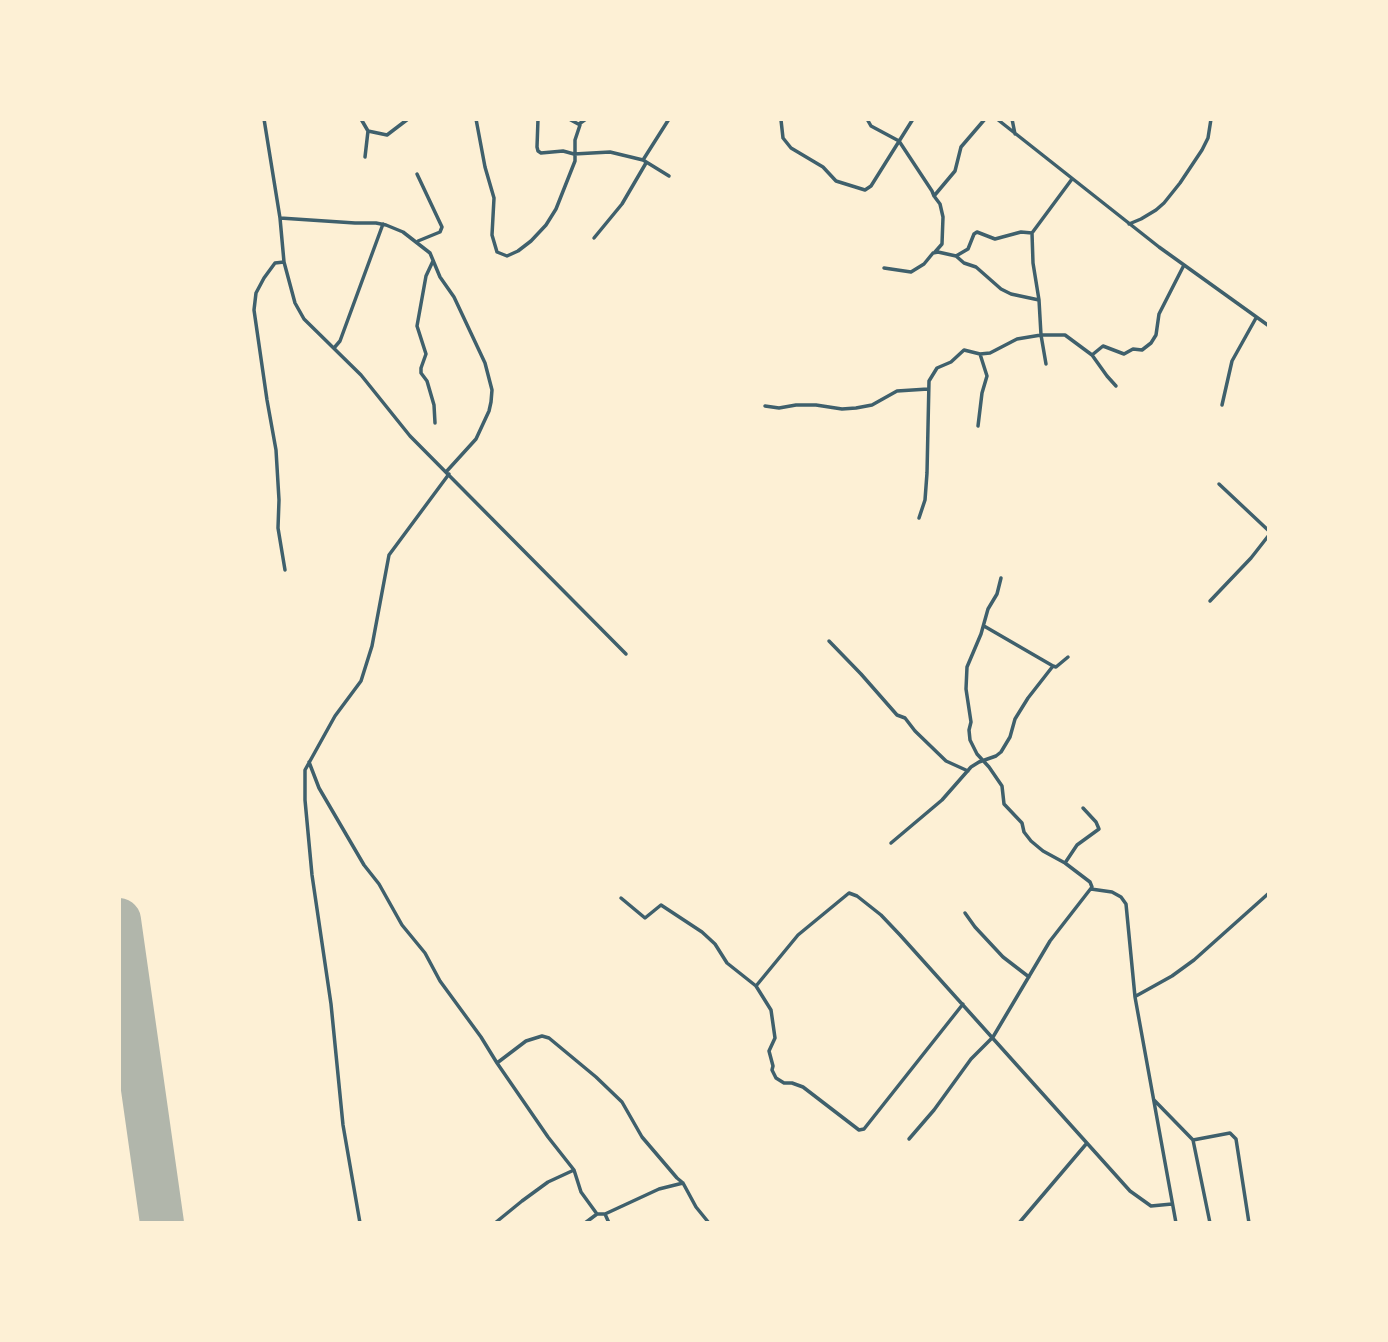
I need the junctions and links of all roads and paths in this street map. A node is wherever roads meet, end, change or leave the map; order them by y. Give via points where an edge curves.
1 (264, 119) edge
2 (361, 119) edge
3 (408, 119) edge
4 (476, 119) edge
5 (538, 119) edge
6 (569, 119) edge
7 (586, 119) edge
8 (669, 119) edge
9 (867, 119) edge
10 (913, 119) edge
11 (985, 119) edge
12 (997, 119) edge
13 (1012, 119) edge
14 (1211, 119) edge
15 (781, 120) edge
16 (579, 124) junction
17 (368, 131) junction
18 (1015, 134) junction
19 (899, 141) junction
20 (574, 154) junction
21 (365, 157) dead end
22 (644, 162) junction
23 (416, 174) dead end
24 (669, 176) dead end
25 (1072, 179) junction
26 (934, 196) junction
27 (280, 218) junction
28 (383, 224) junction
29 (1129, 224) junction
30 (1032, 233) junction
31 (594, 239) dead end
32 (418, 241) junction
33 (935, 252) junction
34 (956, 256) junction
35 (433, 261) junction
36 (284, 262) junction
37 (1184, 265) junction
38 (884, 268) dead end
39 (1039, 300) junction
40 (1256, 318) junction
41 (1269, 326) edge
42 (1041, 335) junction
43 (333, 349) junction
44 (981, 354) junction
45 (1092, 355) junction
46 (1046, 364) dead end
47 (1116, 386) dead end
48 (928, 389) junction
49 (1222, 405) dead end
50 (765, 406) dead end
51 (435, 423) dead end
52 (978, 426) dead end
53 (448, 473) junction
54 (1219, 484) dead end
55 (919, 518) dead end
56 (1269, 533) edge
57 (285, 570) dead end
58 (1001, 578) dead end
59 (1210, 600) dead end
60 (984, 626) junction
61 (829, 641) dead end
62 (626, 654) dead end
63 (1068, 657) dead end
64 (1053, 666) junction
65 (982, 761) junction
66 (309, 762) junction
67 (968, 771) junction
68 (1083, 808) dead end
69 (891, 843) dead end
70 (1065, 863) junction
71 (1091, 889) junction
72 (1269, 893) edge
73 (621, 898) dead end
74 (965, 913) dead end
75 (1029, 977) junction
76 (756, 986) junction
77 (1135, 996) junction
78 (963, 1004) junction
79 (993, 1037) junction
80 (497, 1063) junction
81 (1153, 1099) junction
82 (909, 1139) dead end
83 (1193, 1140) junction
84 (1087, 1143) junction
85 (574, 1170) junction
86 (683, 1183) junction
87 (1172, 1204) junction
88 (597, 1213) junction
89 (605, 1214) junction
90 (360, 1223) edge
91 (495, 1223) edge
92 (585, 1223) edge
93 (610, 1223) edge
94 (709, 1223) edge
95 (1019, 1223) edge
96 (1176, 1223) edge
97 (1210, 1223) edge
98 (1249, 1223) edge

1 - 27 street
2 - 17 street
3 - 17 street via 387,135
4 - 20 street via 494,198 492,235 495,249 503,256 524,247 550,219
5 - 20 street via 539,152
6 - 16 street
7 - 16 street
8 - 22 street
9 - 19 street via 871,126
10 - 19 street
11 - 26 street via 961,147 955,171
12 - 18 street
13 - 18 street
14 - 29 street via 1202,150 1180,183 1156,211
15 - 19 street via 783,138 791,148 823,167 836,181 861,190 871,186
16 - 20 street
17 - 21 street
18 - 25 street
19 - 26 street
20 - 22 street via 610,152
22 - 24 street
22 - 31 street via 622,204
23 - 32 street via 442,227
25 - 29 street
25 - 30 street
26 - 33 street via 943,217 942,244
27 - 28 street
27 - 36 street
28 - 32 street
28 - 43 street
29 - 37 street
30 - 34 street via 995,239 977,232 968,249
30 - 39 street
32 - 35 street
33 - 34 street
33 - 38 street via 911,272
34 - 39 street via 1001,289
35 - 51 street via 417,326 426,354 421,373 434,405
35 - 53 street via 472,332 492,390 489,411 476,439
36 - 43 street via 304,319
36 - 57 street via 275,263 264,278 254,310 276,450 278,528
37 - 40 street
37 - 45 street via 1159,314 1151,343 1124,354 1102,346
39 - 42 street
40 - 41 street
40 - 49 street via 1231,361
42 - 44 street
42 - 45 street via 1065,335
42 - 46 street
43 - 53 street
44 - 48 street via 964,350 937,368
44 - 52 street via 987,376
45 - 47 street
48 - 50 street via 901,390 856,408
48 - 55 street via 927,473
53 - 62 street
53 - 66 street via 389,555 361,681
54 - 56 street
56 - 59 street
58 - 60 street
60 - 64 street
60 - 65 street via 965,679 969,735
61 - 67 street via 946,761
63 - 64 street
64 - 65 street via 1016,716 1000,752
65 - 67 street
65 - 70 street via 1002,786 1004,804 1031,841
66 - 80 street via 319,789 364,865
66 - 90 street via 304,787 312,875
67 - 69 street
68 - 70 street via 1099,830 1077,845
70 - 71 street via 1090,882
71 - 75 street via 1050,941
71 - 77 street via 1112,892 1126,904
72 - 77 street via 1194,960
73 - 76 street via 645,918 661,905 702,932 727,963
74 - 75 street via 1003,957
75 - 79 street
76 - 78 street via 798,935 849,893 881,915
76 - 78 street via 771,1010 775,1038 768,1051 776,1078 803,1087 862,1130
77 - 81 street
78 - 79 street
79 - 82 street
79 - 84 street
80 - 85 street
80 - 86 street via 526,1041 549,1038 622,1102 642,1137
81 - 83 street
81 - 87 street
83 - 97 street
83 - 98 street via 1230,1133 1236,1139
84 - 87 street via 1140,1199 1151,1206
84 - 95 street
85 - 88 street via 581,1192
85 - 91 street via 548,1182
86 - 89 street
86 - 94 street
87 - 96 street
88 - 89 street
88 - 92 street
89 - 93 street

